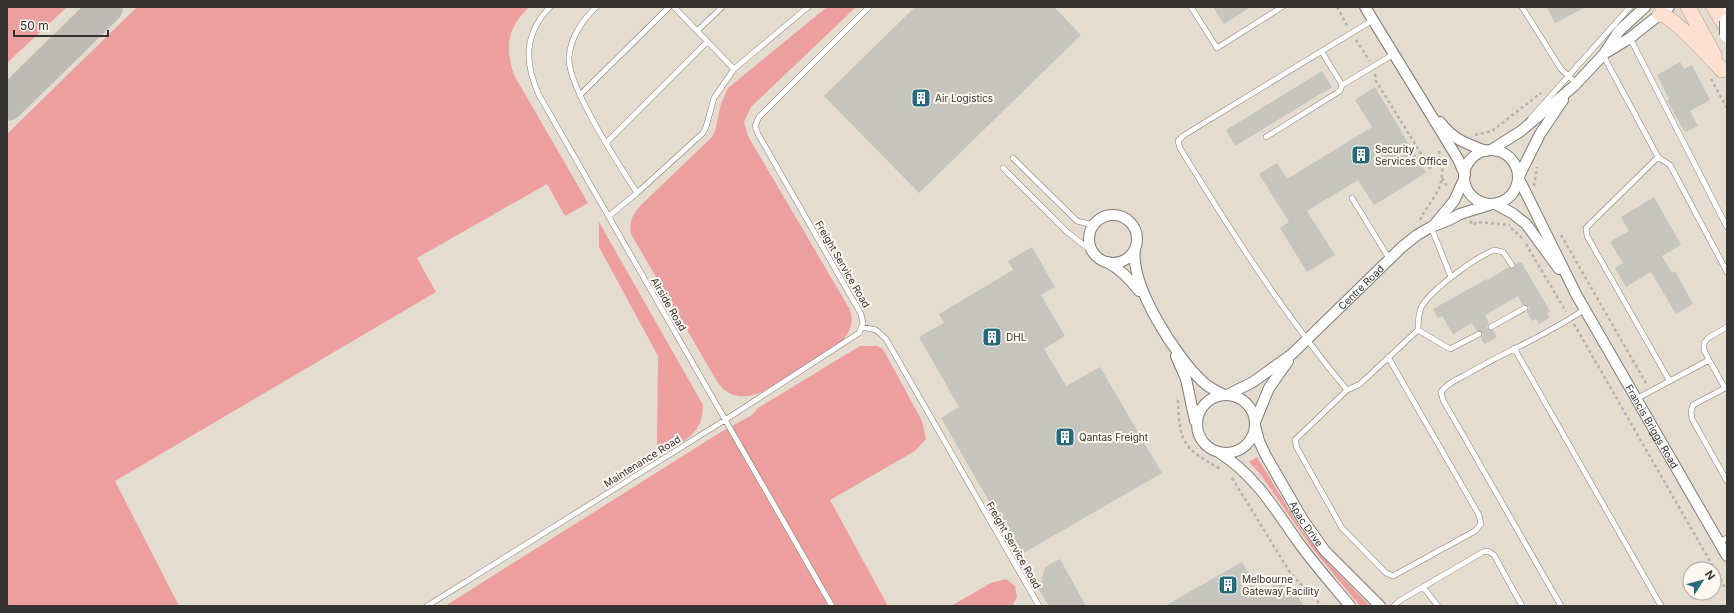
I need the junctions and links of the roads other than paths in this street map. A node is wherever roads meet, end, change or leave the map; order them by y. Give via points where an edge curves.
1 (550, 7) edge
2 (596, 7) edge
3 (669, 7) edge
4 (674, 7) edge
5 (722, 7) edge
6 (808, 7) edge
7 (869, 7) edge
8 (1191, 7) edge
9 (1282, 7) edge
10 (1365, 7) edge
11 (1522, 7) edge
12 (1630, 7) edge
13 (1645, 7) edge
14 (1688, 7) edge
15 (1714, 7) edge
16 (1725, 7) edge
17 (1665, 11) edge
18 (1373, 20) junction
19 (1727, 21) edge
20 (1727, 28) edge
21 (697, 31) junction
22 (1727, 35) edge
23 (1630, 38) junction
24 (707, 42) junction
25 (1322, 52) junction
26 (1394, 54) junction
27 (1603, 54) junction
28 (734, 69) junction
29 (1725, 74) edge
30 (1573, 82) junction
31 (1342, 85) junction
32 (580, 95) junction
33 (1421, 98) junction
34 (1266, 137) dead end
35 (607, 142) junction
36 (1488, 150) junction
37 (1658, 157) junction
38 (1013, 158) dead end
39 (1003, 168) dead end
40 (1464, 177) junction
41 (1519, 178) junction
42 (637, 193) junction
43 (1352, 198) dead end
44 (1493, 204) junction
45 (609, 216) junction
46 (1097, 221) junction
47 (1433, 226) junction
48 (1727, 227) edge
49 (1135, 249) junction
50 (1094, 253) junction
51 (1390, 260) junction
52 (1106, 262) junction
53 (1512, 265) dead end
54 (1727, 272) edge
55 (1452, 277) junction
56 (1577, 296) junction
57 (1147, 300) junction
58 (1525, 308) dead end
59 (1585, 309) junction
60 (862, 327) junction
61 (1491, 327) dead end
62 (1727, 327) edge
63 (1418, 330) junction
64 (1478, 334) dead end
65 (1306, 341) junction
66 (1172, 345) junction
67 (1514, 348) junction
68 (1292, 354) junction
69 (1388, 357) junction
70 (1710, 360) junction
71 (1669, 380) junction
72 (1726, 387) edge
73 (1347, 390) junction
74 (1226, 395) junction
75 (1636, 399) junction
76 (725, 420) junction
77 (1255, 425) junction
78 (1197, 429) junction
79 (1220, 453) junction
80 (1727, 481) edge
81 (1723, 540) edge
82 (1727, 556) edge
83 (1423, 587) junction
84 (427, 606) edge
85 (832, 606) edge
86 (1039, 606) edge
87 (1350, 606) edge
88 (1380, 606) edge
89 (1394, 606) edge
90 (1438, 606) edge
91 (1522, 606) edge
92 (1561, 606) edge
93 (1661, 606) edge

1 - 45 lane, Airside Road via 531,34 528,56 532,81
2 - 32 lane via 576,31 570,50 570,70
3 - 32 lane
4 - 21 lane
5 - 21 lane
6 - 28 lane
7 - 60 lane, Freight Service Road via 759,117 755,126 861,314
8 - 9 lane via 1217,48
10 - 18 street
11 - 30 lane via 1561,69
12 - 30 lane
13 - 27 street via 1619,31
14 - 29 main road
15 - 20 main road
16 - 19 street
17 - 23 street
17 - 29 main road via 1664,15
18 - 25 lane
18 - 26 street
19 - 22 street, bridge
21 - 24 lane
23 - 27 street
23 - 48 lane
24 - 28 lane
24 - 35 lane
25 - 31 lane
25 - 65 lane via 1178,141 1240,246
26 - 31 lane
26 - 33 street
27 - 30 street
27 - 37 lane
28 - 42 lane via 714,98 703,133
30 - 36 street via 1519,132
30 - 41 street via 1533,148
31 - 34 lane via 1340,90
32 - 35 lane
33 - 36 street via 1448,132 1463,142
33 - 40 street via 1453,152
35 - 42 lane
36 - 40 street via 1477,154 1470,161
36 - 41 street via 1501,152 1510,158 1516,166
37 - 54 lane via 1670,165
37 - 71 lane via 1588,225 1586,232
38 - 46 lane via 1077,220 1085,224
39 - 50 lane via 1067,232
40 - 44 street via 1472,196 1483,203
40 - 47 street, Centre Road via 1454,201
41 - 44 street via 1511,196
41 - 56 street, Francis Briggs Road
42 - 45 lane
43 - 51 lane
44 - 47 street, Centre Road
44 - 56 street, Francis Briggs Road via 1512,213 1526,224
45 - 76 lane, Airside Road
46 - 49 street via 1110,215 1125,218 1135,229
46 - 50 street via 1089,236 1090,248
47 - 51 street, Centre Road via 1414,238
47 - 55 lane
49 - 52 street via 1129,257 1120,262
49 - 57 street via 1137,277
50 - 52 street
51 - 65 street, Centre Road
52 - 57 street via 1131,280
53 - 55 lane via 1503,252 1494,250
55 - 63 lane via 1423,305
56 - 59 street, Francis Briggs Road
57 - 66 street
58 - 61 lane
59 - 67 lane via 1571,319
59 - 75 street, Francis Briggs Road
60 - 76 lane, Maintenance Road via 857,336
60 - 86 lane, Freight Service Road via 876,330 886,339
62 - 70 lane via 1704,343 1704,350
63 - 64 lane via 1450,349
63 - 69 lane
65 - 68 street, Centre Road
65 - 73 lane
66 - 74 street via 1192,371 1204,382
66 - 78 street via 1189,392
67 - 92 lane via 1443,388 1441,392 1443,400
67 - 93 lane
68 - 74 street, Centre Road via 1253,382
68 - 77 street, Centre Road via 1269,388
69 - 73 lane via 1360,384
69 - 73 lane via 1479,515 1481,524 1475,530 1393,576 1386,573 1347,534 1295,444 1298,436
70 - 71 lane
70 - 72 lane
71 - 75 lane
72 - 80 lane via 1693,405 1691,412 1692,419
74 - 77 street via 1237,397 1247,404 1253,414
74 - 78 street via 1213,398 1203,405
75 - 81 street, Francis Briggs Road
76 - 84 lane, Maintenance Road
76 - 85 lane, Airside Road
77 - 79 street via 1253,435 1244,447 1235,452
77 - 88 street, Apac Drive via 1266,456 1302,520 1325,551
78 - 79 street via 1203,443
79 - 87 street, Apac Drive via 1261,488 1316,565
81 - 82 street, Francis Briggs Road
83 - 89 lane
83 - 90 lane
83 - 91 lane via 1488,551 1494,556

